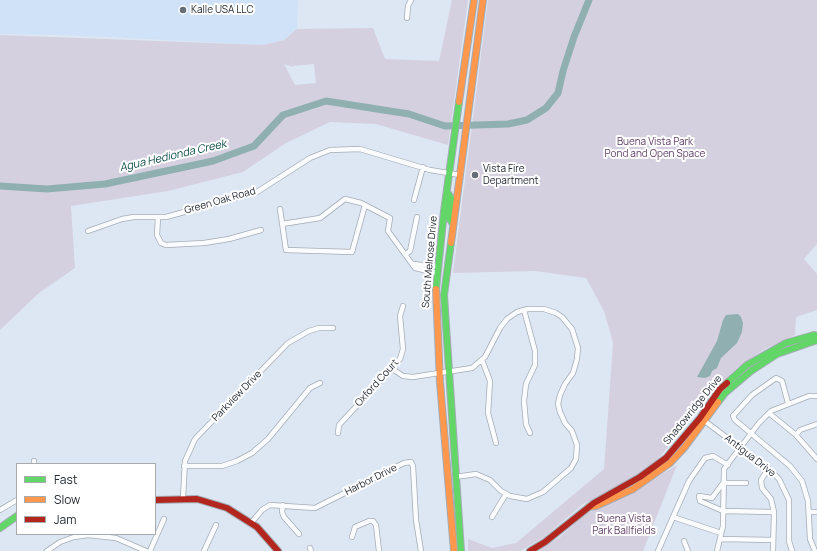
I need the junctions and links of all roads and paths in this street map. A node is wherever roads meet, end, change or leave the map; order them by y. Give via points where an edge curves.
1 (411, 0) edge
2 (474, 0) edge
3 (483, 0) edge
4 (407, 18) dead end
5 (423, 167) junction
6 (449, 174) junction
7 (460, 175) junction
8 (447, 192) junction
9 (414, 200) dead end
10 (365, 205) junction
11 (280, 209) dead end
12 (158, 217) junction
13 (417, 217) dead end
14 (282, 224) junction
15 (453, 224) junction
16 (262, 230) dead end
17 (88, 231) dead end
18 (406, 254) junction
19 (438, 270) junction
20 (403, 306) dead end
21 (524, 310) junction
22 (333, 328) dead end
23 (817, 336) edge
24 (817, 340) edge
25 (482, 360) junction
26 (391, 368) junction
27 (448, 372) junction
28 (440, 373) junction
29 (320, 383) dead end
30 (817, 396) edge
31 (788, 403) junction
32 (769, 413) junction
33 (702, 420) junction
34 (817, 424) edge
35 (752, 432) junction
36 (338, 433) dead end
37 (530, 433) dead end
38 (796, 435) junction
39 (496, 443) dead end
40 (739, 448) junction
41 (817, 459) edge
42 (728, 465) junction
43 (184, 466) junction
44 (768, 469) junction
45 (455, 477) junction
46 (723, 483) junction
47 (746, 483) dead end
48 (506, 494) junction
49 (183, 498) junction
50 (156, 500) edge
51 (16, 501) edge
52 (283, 505) junction
53 (0, 510) edge
54 (723, 511) junction
55 (774, 512) junction
56 (810, 512) junction
57 (817, 512) edge
58 (16, 517) edge
59 (492, 517) dead end
60 (673, 517) junction
61 (164, 519) dead end
62 (251, 523) junction
63 (216, 525) dead end
64 (0, 528) edge
65 (721, 533) junction
66 (299, 534) dead end
67 (352, 537) dead end
68 (720, 539) junction
69 (810, 539) junction
70 (817, 539) edge
71 (773, 540) junction
72 (684, 541) dead end
73 (47, 551) edge
74 (146, 551) edge
75 (150, 551) edge
76 (204, 551) edge
77 (278, 551) edge
78 (379, 551) edge
79 (421, 551) edge
80 (454, 551) edge
81 (461, 551) edge
82 (530, 551) edge
83 (658, 551) edge
84 (688, 551) edge
85 (717, 551) edge
86 (773, 551) edge
87 (792, 551) edge
88 (815, 551) edge

1 - 4 street
2 - 6 main road, South Melrose Drive
3 - 7 main road, South Melrose Drive
5 - 6 street, Green Oak Road
5 - 9 street
5 - 12 street, Green Oak Road via 360,149 330,150 310,158 257,192
6 - 7 street, Green Oak Road
6 - 8 main road, South Melrose Drive
7 - 15 main road, South Melrose Drive
8 - 15 main road via 451,198 449,218
8 - 19 main road, South Melrose Drive
10 - 14 street via 346,199 320,218
10 - 14 street via 352,252 286,250
10 - 18 street via 390,218 388,231
11 - 14 street
12 - 16 street via 157,236 161,243 166,245 204,243
12 - 17 street, Green Oak Road via 134,217
13 - 18 street via 410,251
15 - 27 main road, South Melrose Drive via 444,296
18 - 19 street via 414,264
19 - 28 main road, South Melrose Drive via 435,311
20 - 26 street, Oxford Court via 400,316 403,349 400,359
21 - 25 street via 507,319
21 - 37 street via 535,351 535,364 526,384 524,401 526,424
21 - 48 street via 544,309 556,313 572,329 578,348 577,359 573,373 564,384 558,404 562,418 572,431 577,445 576,458 563,477 534,497 518,499
22 - 43 street, Parkview Drive via 309,331 288,343 195,439 187,453
23 - 33 main road, Shadowridge Drive via 786,343 751,362 720,389
24 - 33 main road, Shadowridge Drive via 777,354 750,370 725,393
25 - 27 street via 472,368
25 - 39 street via 490,381 488,413
26 - 28 street via 403,376
26 - 36 street, Oxford Court via 339,425
27 - 28 street
27 - 45 main road, South Melrose Drive
28 - 80 main road, South Melrose Drive
29 - 43 street via 310,388 268,439 252,453 222,466
30 - 31 street via 808,396
31 - 32 street
31 - 35 street via 782,381 776,378 752,395 734,416 735,420
32 - 35 street
32 - 38 street
33 - 40 street, Antigua Drive
33 - 82 main road, Shadowridge Drive via 684,448 656,474 633,489 589,507 546,542
34 - 38 street via 800,430
35 - 40 street
35 - 56 street via 790,466 802,481
38 - 41 street
40 - 42 street
40 - 44 street, Antigua Drive
42 - 46 street via 724,469
42 - 60 street via 713,456 705,458 689,481
43 - 49 street, Parkview Drive
44 - 55 street via 761,480 762,488 771,500
44 - 87 street, Antigua Drive via 778,478 789,500
45 - 48 street via 470,474 485,478
45 - 81 main road, South Melrose Drive
46 - 47 street
46 - 54 street
46 - 54 street via 712,498 699,496 703,503
48 - 59 street
49 - 50 main road
49 - 62 main road via 216,504
51 - 53 street
52 - 62 street, Harbor Drive via 270,505
52 - 66 street via 284,517
52 - 79 street, Harbor Drive via 315,508 404,463 411,462
54 - 55 street
54 - 65 street
55 - 71 street
56 - 57 street
56 - 69 street
58 - 64 main road
60 - 65 street
60 - 83 street
61 - 75 street
62 - 77 main road
63 - 76 street
65 - 68 street
67 - 78 street via 355,527 373,521 376,525
68 - 71 street
68 - 85 street
69 - 70 street
69 - 88 street
71 - 86 street
72 - 84 street
73 - 74 street via 60,542 88,535 116,538

